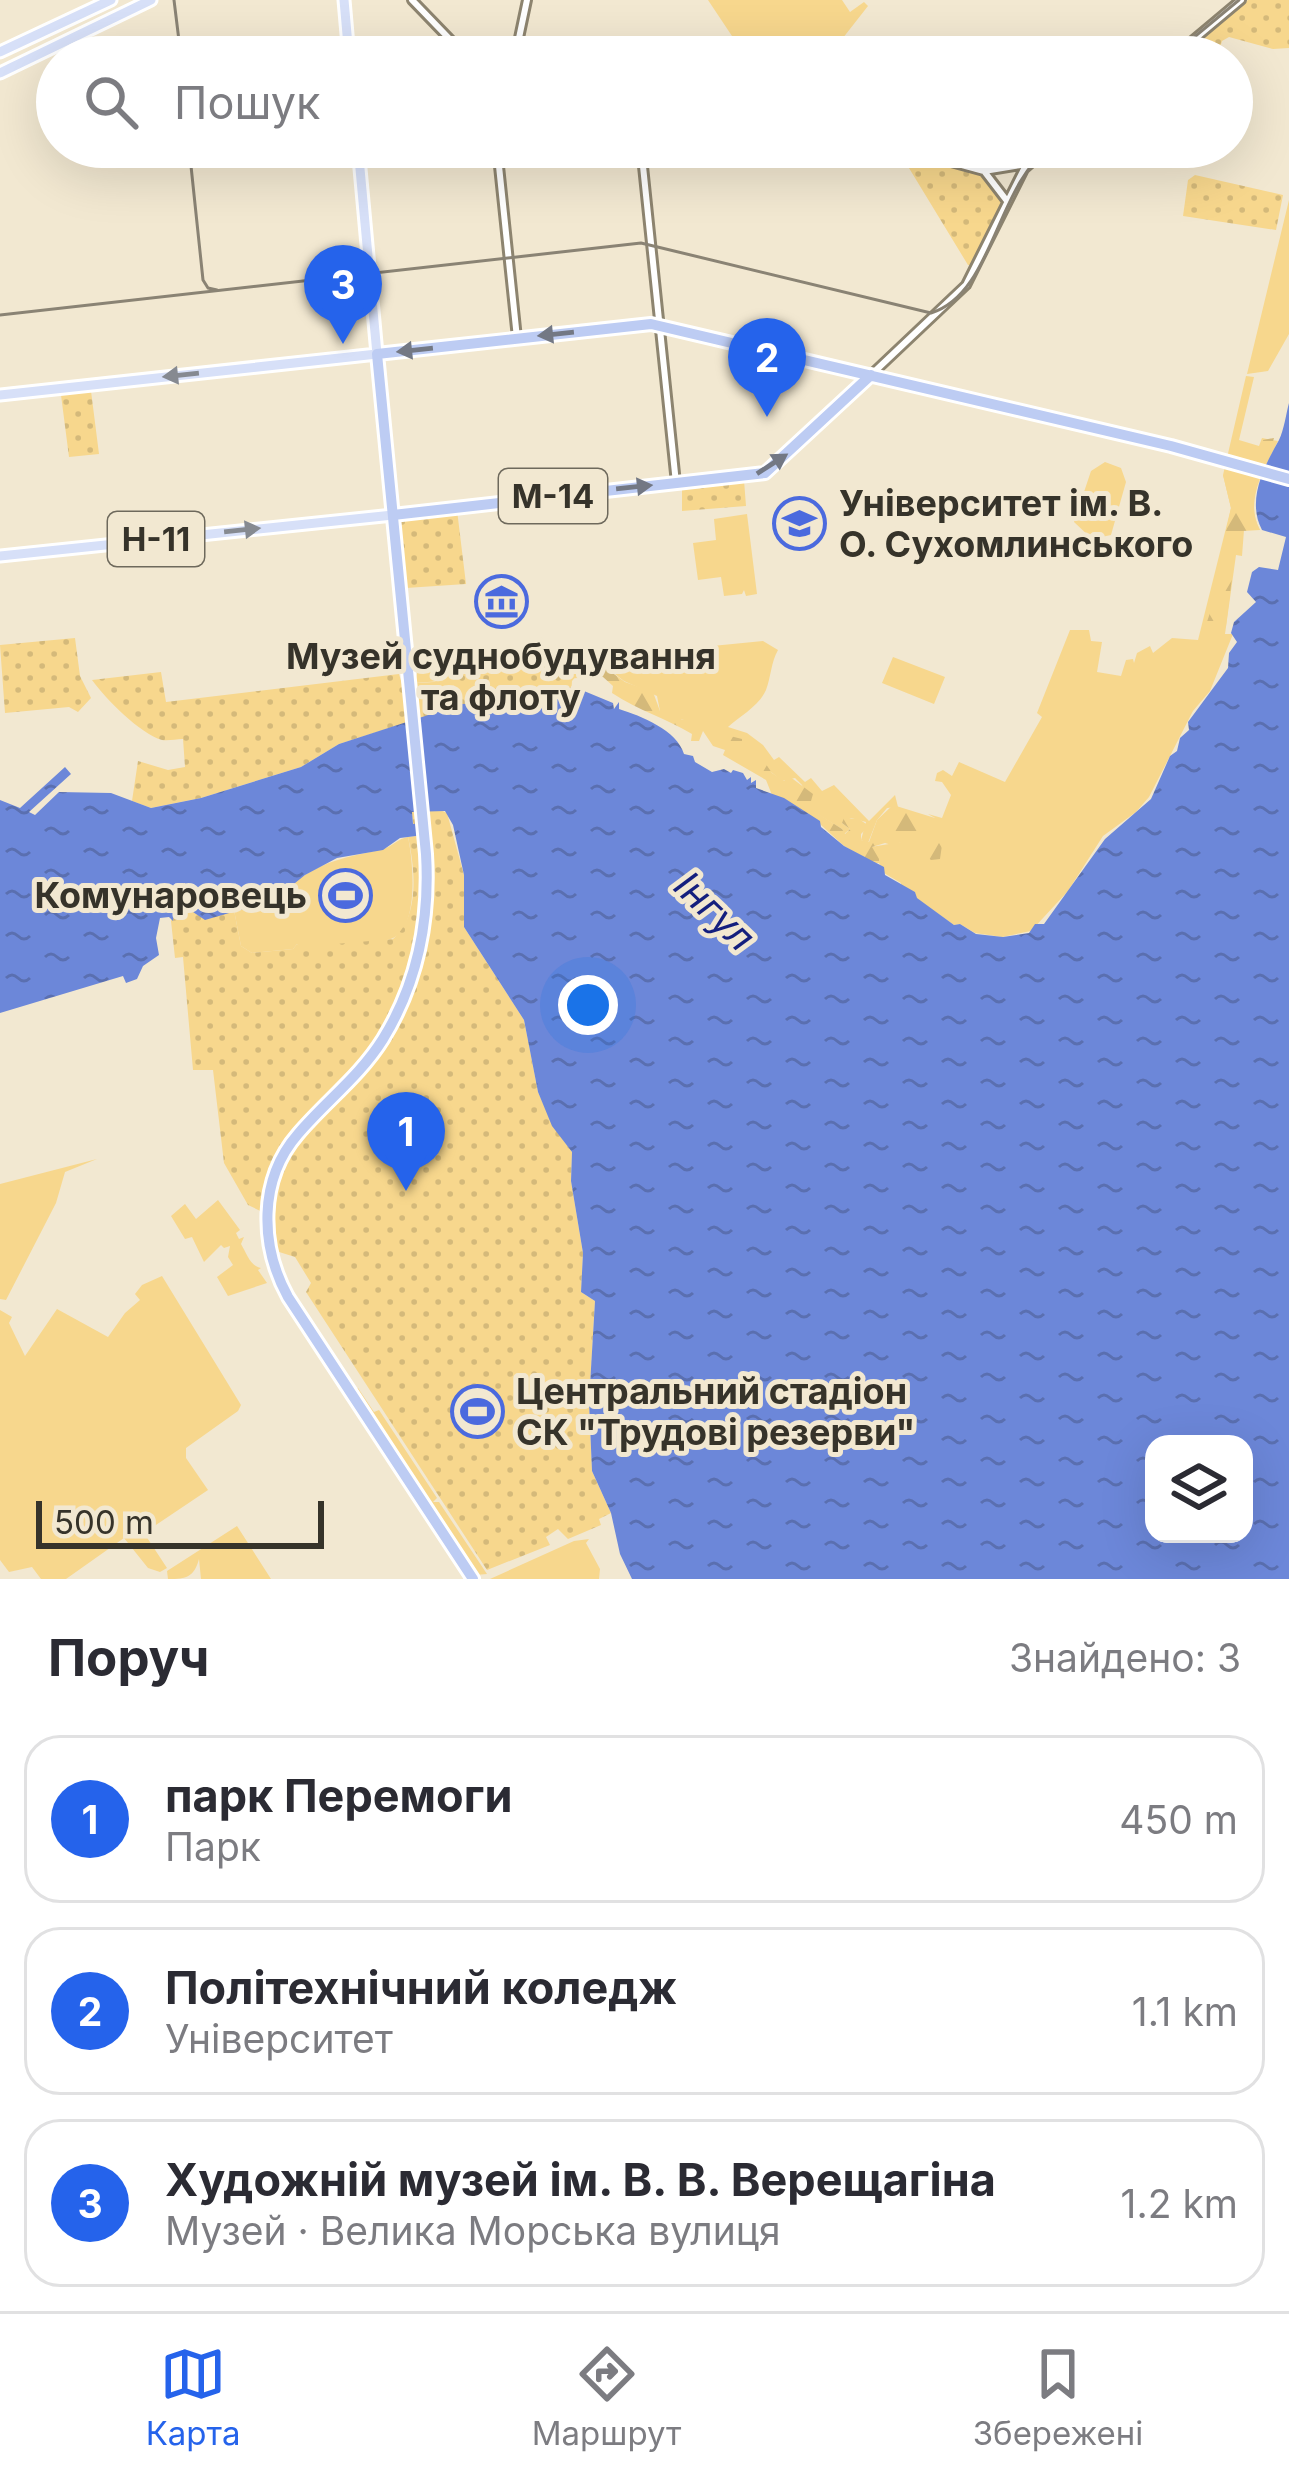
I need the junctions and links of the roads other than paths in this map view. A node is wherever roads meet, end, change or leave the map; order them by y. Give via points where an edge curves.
1 (111, 0) edge
2 (151, 0) edge
3 (344, 0) edge
4 (412, 0) edge
5 (527, 0) edge
6 (1241, 0) edge
7 (77, 36) edge
8 (347, 36) edge
9 (447, 36) edge
10 (519, 36) edge
11 (1198, 36) edge
12 (0, 52) edge
13 (36, 56) edge
14 (0, 73) edge
15 (360, 168) edge
16 (499, 168) edge
17 (643, 168) edge
18 (973, 168) edge
19 (1000, 168) edge
20 (1004, 168) edge
21 (1007, 168) edge
22 (1026, 168) edge
23 (984, 171) junction
24 (1018, 179) junction
25 (992, 183) junction
26 (1008, 202) junction
27 (658, 325) junction
28 (517, 338) junction
29 (377, 354) junction
30 (871, 375) junction
31 (0, 395) edge
32 (1289, 479) edge
33 (676, 483) junction
34 (393, 514) junction
35 (0, 556) edge
36 (473, 1579) edge

1 - 12 main road
2 - 7 main road
3 - 8 main road
4 - 9 street
5 - 10 street
6 - 11 street
13 - 14 main road
15 - 29 main road
16 - 28 street
17 - 27 street
18 - 23 street
19 - 23 street
20 - 25 street
21 - 24 street
22 - 24 street
23 - 25 street
24 - 26 street
25 - 26 street
26 - 30 street via 966,285
27 -> 28 highway
27 - 30 highway
27 - 33 street
28 -> 29 highway
29 -> 31 main road
29 - 34 highway
30 - 32 highway
33 -> 30 highway, М-14 via 768,472
34 -> 33 highway, М-14
35 -> 34 main road, Н-11
34 - 36 highway via 426,918 399,1010 372,1055 286,1152 267,1227 288,1298

